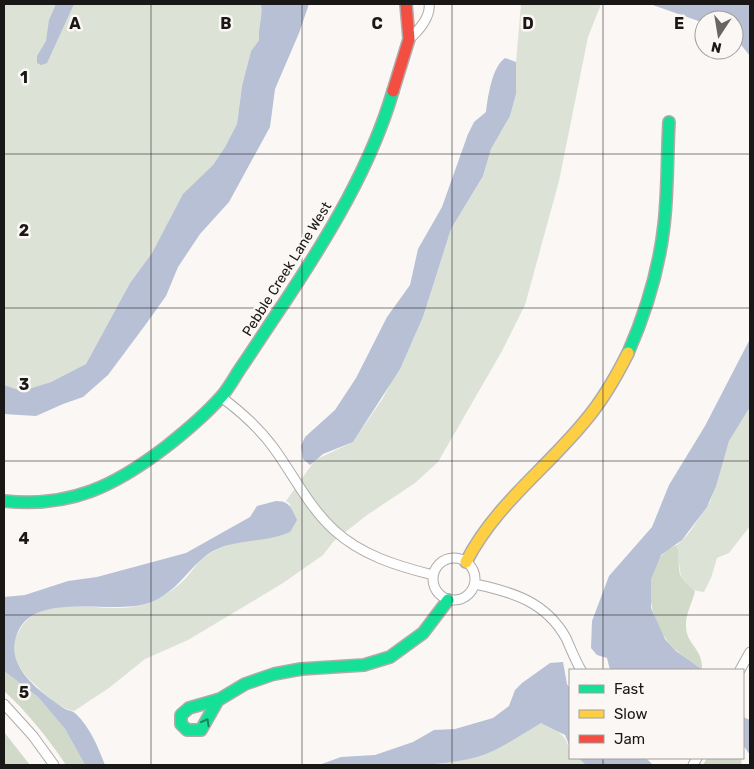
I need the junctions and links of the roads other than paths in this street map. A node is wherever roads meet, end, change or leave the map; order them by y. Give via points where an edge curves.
1 (406, 4) edge
2 (429, 4) edge
3 (409, 39) junction
4 (669, 122) dead end
5 (221, 397) junction
6 (4, 501) edge
7 (466, 562) junction
8 (433, 575) junction
9 (475, 584) junction
10 (448, 600) junction
11 (750, 652) edge
12 (580, 669) edge
13 (741, 669) edge
14 (218, 700) dead end
15 (4, 704) edge
16 (54, 765) edge

1 - 3 street, Pebble Creek Lane West
2 - 3 street, Pebble Creek Lane West via 430,10 417,33
3 - 5 street, Pebble Creek Lane West via 376,138 336,220 296,287
4 - 7 street via 660,258 632,345 586,419 506,502 488,524
5 - 6 street, Pebble Creek Lane West via 180,436 137,469 107,486 52,502
5 - 8 street via 262,434 310,503 335,531 379,558
7 - 8 street via 447,559 436,567
7 - 9 street via 473,571
8 - 10 street via 434,588
9 - 10 street via 461,600
9 - 12 street via 519,595 541,608 559,628
10 - 14 street via 424,633 392,656 364,665 301,669 269,675
11 - 13 street
15 - 16 street

